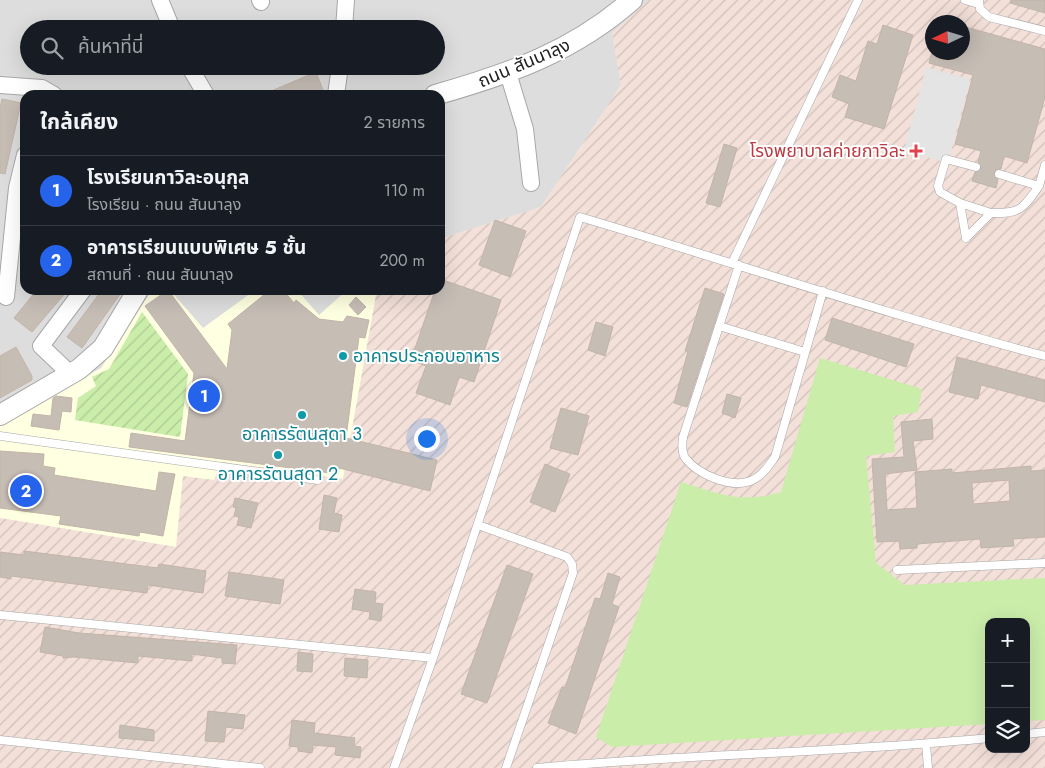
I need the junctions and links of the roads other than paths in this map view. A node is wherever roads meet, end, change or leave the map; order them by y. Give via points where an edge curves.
1 (160, 0) edge
2 (346, 0) edge
3 (632, 0) edge
4 (858, 0) edge
5 (965, 0) edge
6 (979, 2) edge
7 (168, 20) edge
8 (345, 20) edge
9 (1045, 31) edge
10 (508, 72) junction
11 (195, 75) edge
12 (339, 75) edge
13 (0, 85) edge
14 (28, 90) edge
15 (203, 90) edge
16 (337, 90) edge
17 (445, 92) edge
18 (1045, 165) edge
19 (976, 167) dead end
20 (999, 174) dead end
21 (20, 176) edge
22 (531, 183) dead end
23 (1039, 186) junction
24 (960, 203) junction
25 (992, 213) junction
26 (736, 264) junction
27 (824, 291) junction
28 (79, 295) edge
29 (135, 295) edge
30 (6, 297) dead end
31 (719, 326) junction
32 (805, 352) junction
33 (1045, 356) edge
34 (67, 376) junction
35 (0, 415) edge
36 (0, 436) edge
37 (318, 480) dead end
38 (478, 525) junction
39 (1045, 562) edge
40 (897, 570) dead end
41 (0, 614) edge
42 (433, 658) junction
43 (1045, 732) edge
44 (1030, 734) edge
45 (985, 738) edge
46 (0, 740) edge
47 (926, 744) junction
48 (599, 765) edge
49 (260, 768) edge
50 (394, 768) edge
51 (506, 768) edge
52 (537, 768) edge
53 (928, 768) edge

1 - 7 street
2 - 8 street
3 - 10 street, ถนน สันนาลุง via 583,37 543,59
4 - 26 lane
5 - 6 lane
6 - 9 lane via 980,9 989,17
10 - 17 street, ถนน สันนาลุง
10 - 22 street via 525,129
11 - 15 street
12 - 16 street
13 - 14 street
18 - 23 lane
19 - 24 lane via 946,158 938,186 940,192
20 - 23 lane
21 - 30 street
23 - 25 lane via 1028,203 1012,214
24 - 25 lane
24 - 25 lane via 966,238
26 - 27 lane
26 - 31 lane
26 - 38 lane via 580,217
27 - 32 lane
27 - 33 lane via 937,328
28 - 34 street via 41,346 63,367
29 - 34 street via 103,348
31 - 32 lane
31 - 32 lane via 683,436 682,448 685,458 699,470 725,482 745,482 763,474 775,457
34 - 35 street
36 - 37 lane
38 - 42 lane
38 - 51 lane via 567,557 572,564 573,573
39 - 40 lane
41 - 42 lane
42 - 50 lane
43 - 44 lane
45 - 47 lane
46 - 49 lane
47 - 48 lane
47 - 53 lane
48 - 52 lane

